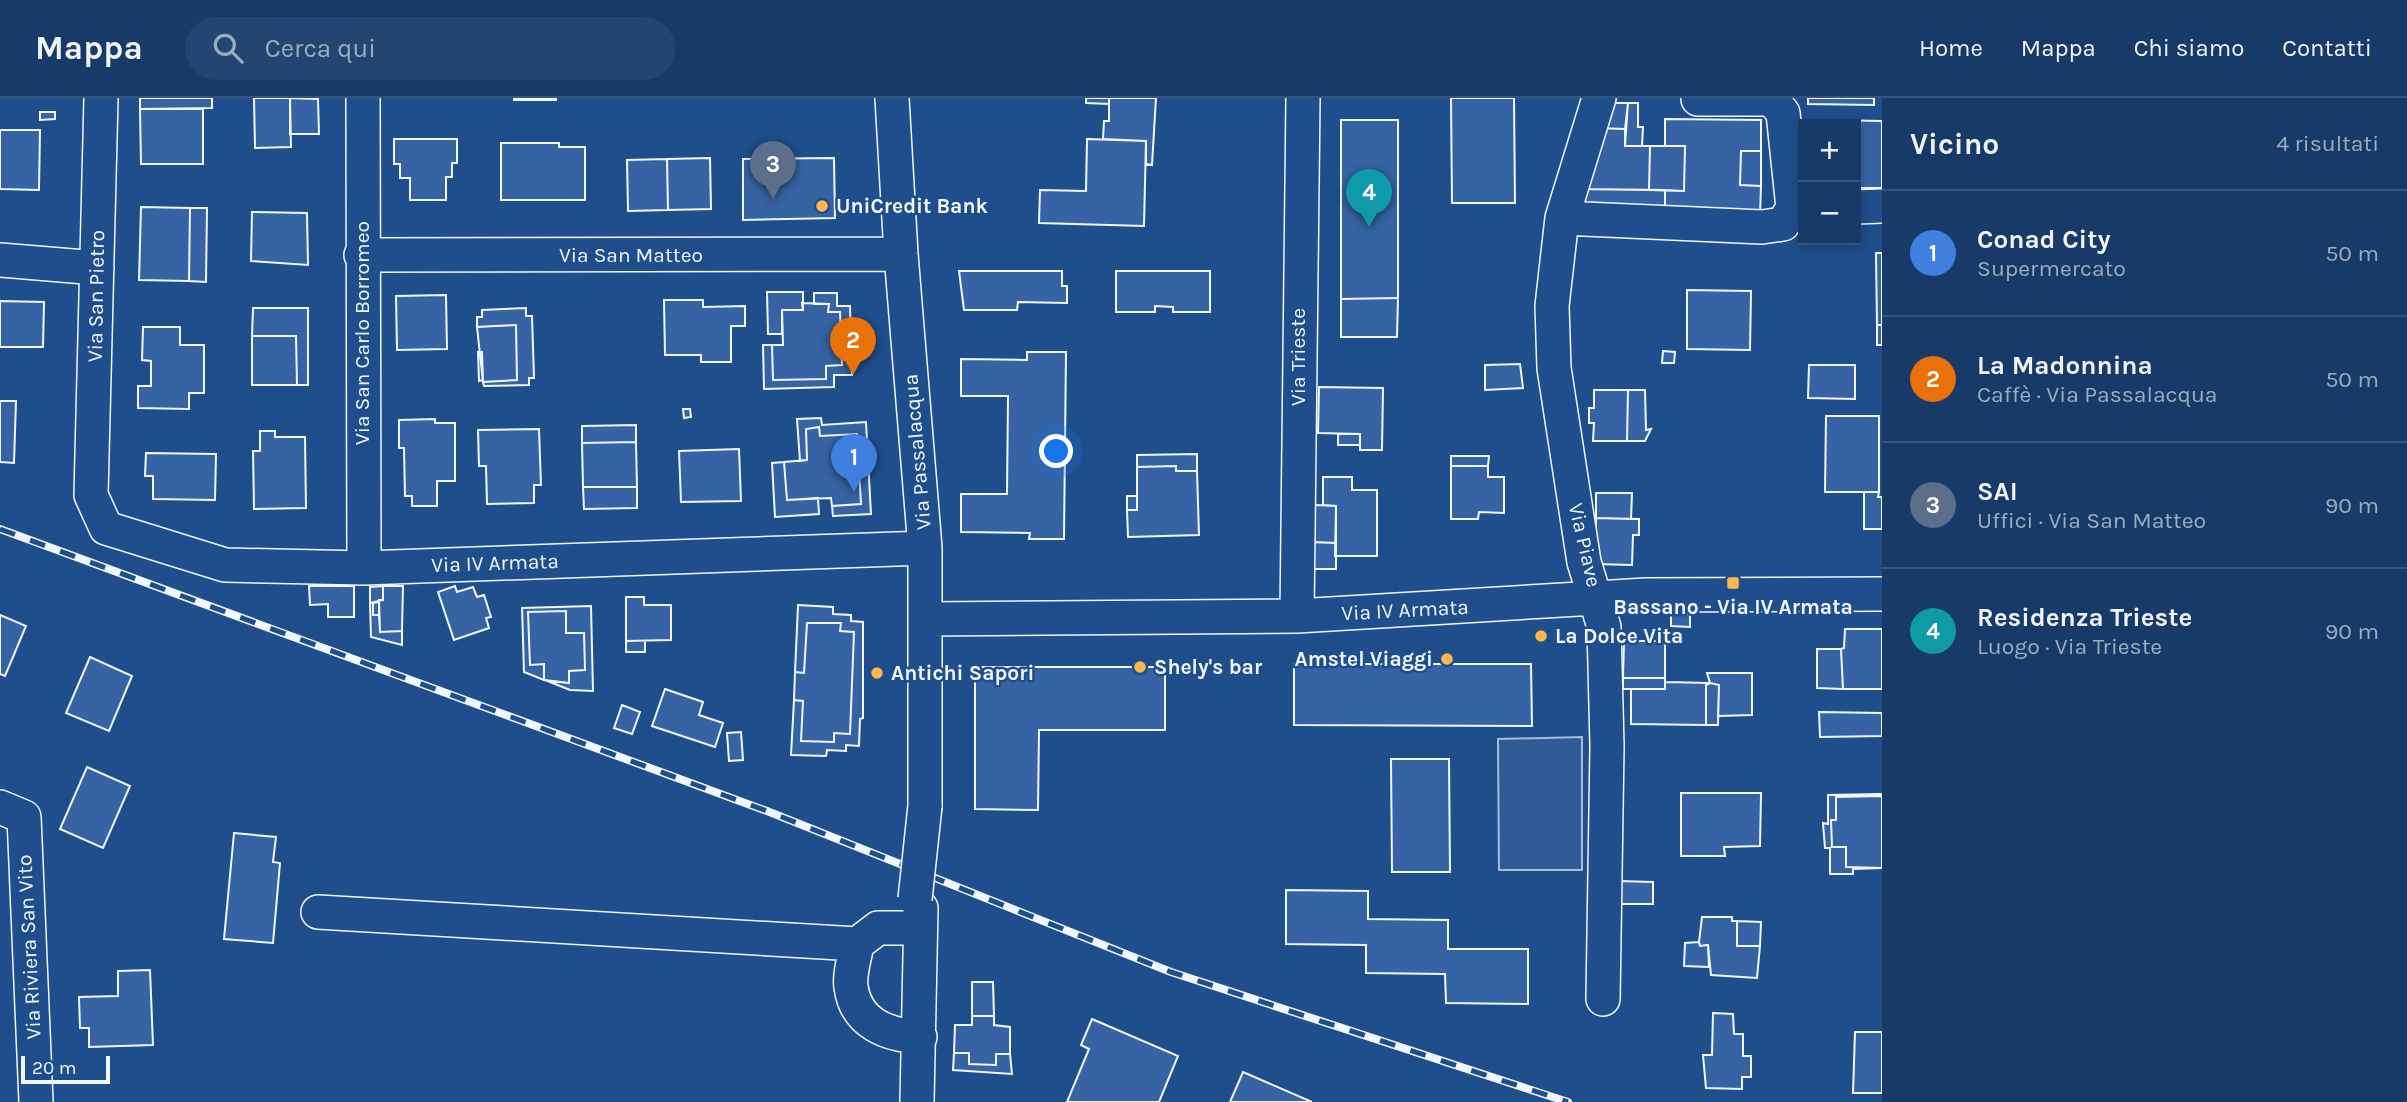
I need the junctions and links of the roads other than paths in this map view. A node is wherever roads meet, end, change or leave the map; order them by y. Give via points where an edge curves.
1 (101, 98) edge
2 (363, 98) edge
3 (892, 98) edge
4 (1303, 98) edge
5 (1599, 98) edge
6 (1698, 99) edge
7 (1882, 206) edge
8 (1861, 207) edge
9 (1798, 208) edge
10 (1562, 218) junction
11 (901, 254) junction
12 (361, 255) junction
13 (0, 260) edge
14 (97, 268) junction
15 (90, 495) joint
16 (925, 548) junction
17 (363, 568) junction
18 (1882, 594) edge
19 (1597, 598) junction
20 (1297, 616) junction
21 (927, 619) junction
22 (0, 807) edge
23 (318, 912) dead end
24 (917, 913) junction
25 (857, 944) junction
26 (1603, 999) dead end
27 (915, 1036) junction
28 (36, 1102) edge
29 (916, 1102) edge

1 - 14 street, Via San Pietro
2 - 12 street, Via San Carlo Borromeo
3 - 11 street, Via Passalacqua
4 - 20 street, Via Trieste
5 - 10 street, Via Piave
6 - 9 street via 1772,99 1783,113
7 - 8 street
9 - 10 street via 1783,225 1762,228
10 - 19 street, Via Piave via 1552,306 1554,368 1584,562
11 - 12 street, Via San Matteo
11 - 16 street, Via Passalacqua
12 - 17 street, Via San Carlo Borromeo
13 - 14 street
14 - 15 street, Via San Pietro
15 - 17 street, Via IV Armata via 106,528 225,565
16 - 17 street, Via IV Armata
16 - 21 street, Via Passalacqua
18 - 19 street, Via IV Armata
19 - 20 street, Via IV Armata
19 - 26 street, Via Piave via 1604,626 1607,746
20 - 21 street, Via IV Armata
21 - 24 street, Via Passalacqua, bridge via 925,806
22 - 28 street, Via Riviera San Vito via 24,817
23 - 25 street
24 - 25 street via 878,928
24 - 27 street, Via Passalacqua
25 - 27 street via 850,986 862,1016 884,1031
27 - 29 street, Via Passalacqua

